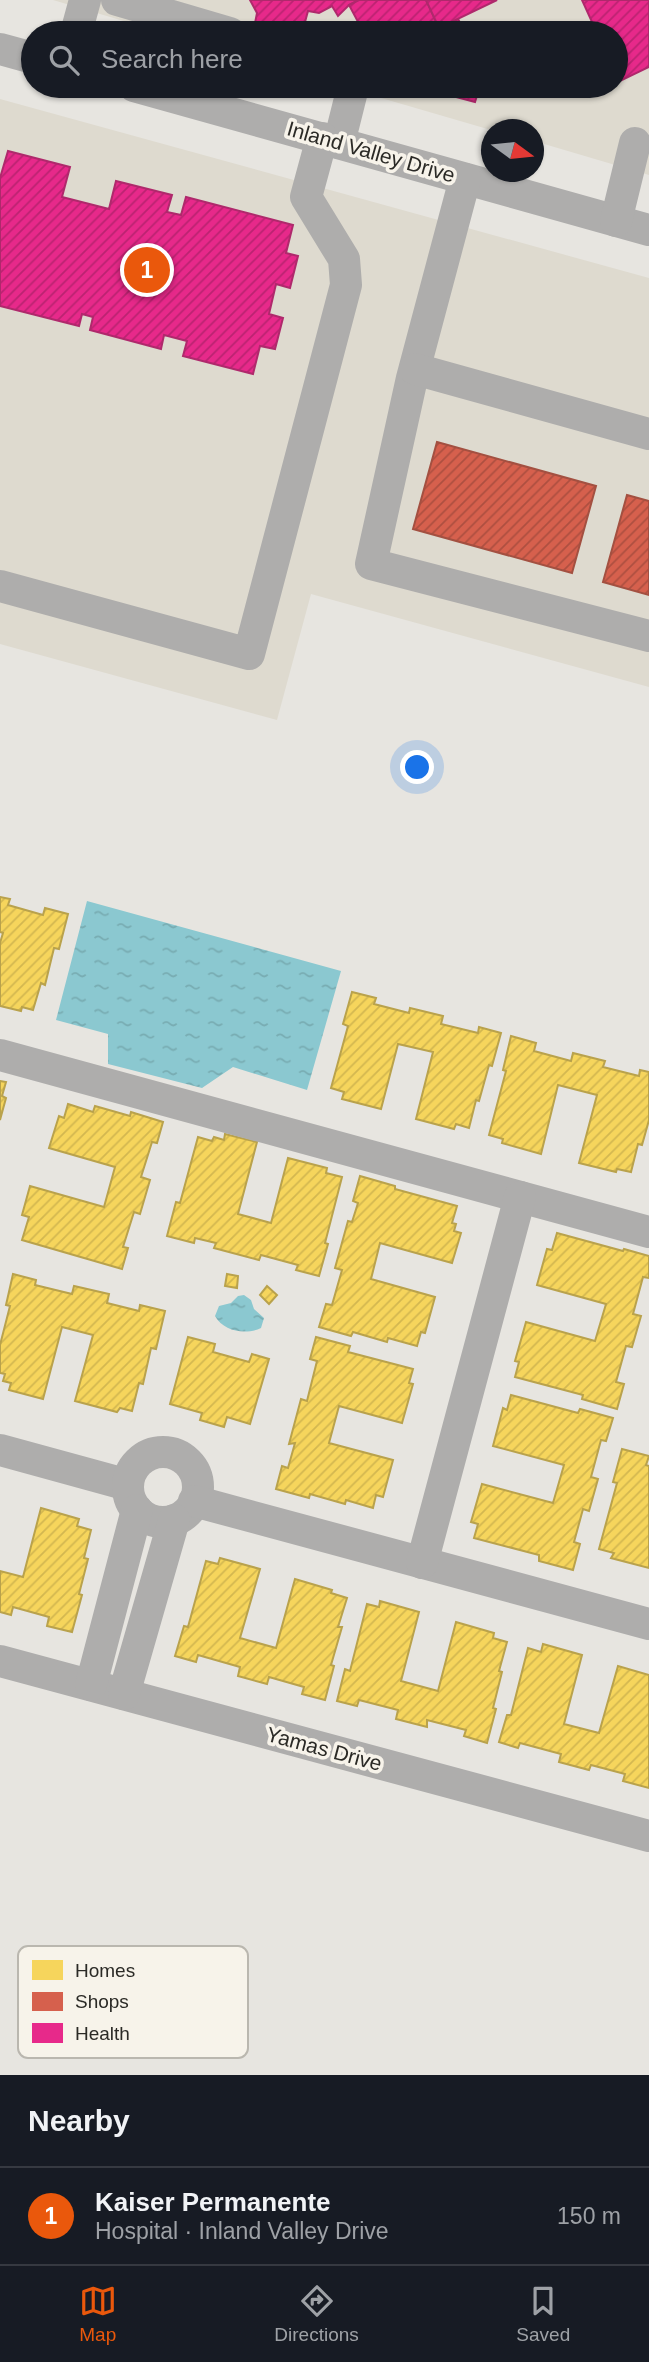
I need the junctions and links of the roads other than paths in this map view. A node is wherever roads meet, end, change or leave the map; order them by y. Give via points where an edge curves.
1 (85, 0) edge
2 (117, 0) edge
3 (79, 21) edge
4 (189, 21) edge
5 (0, 49) edge
6 (21, 55) edge
7 (177, 98) edge
8 (349, 98) edge
9 (331, 141) junction
10 (635, 143) dead end
11 (466, 179) junction
12 (616, 221) junction
13 (649, 230) edge
14 (415, 369) junction
15 (649, 434) edge
16 (0, 586) edge
17 (649, 636) edge
18 (0, 1055) edge
19 (520, 1197) junction
20 (649, 1232) edge
21 (0, 1450) edge
22 (133, 1498) junction
23 (184, 1510) junction
24 (422, 1563) junction
25 (649, 1624) edge
26 (2, 1668) edge
27 (90, 1685) junction
28 (124, 1694) junction
29 (649, 1836) edge

1 - 3 street
2 - 4 street
5 - 6 street
7 - 9 street, Inland Valley Drive
8 - 9 street
9 - 11 street, Inland Valley Drive
9 - 16 street via 306,197 344,259 346,285 249,654
10 - 12 street
11 - 12 street, Inland Valley Drive
11 - 14 street
12 - 13 street, Inland Valley Drive
14 - 15 street
14 - 17 street via 371,564
18 - 19 street
19 - 20 street
19 - 24 street
21 - 22 street
22 - 23 street via 152,1520 163,1522
22 - 23 street via 131,1473 137,1464 156,1452 168,1452 188,1463 194,1473 197,1484
22 - 27 street
23 - 24 street
23 - 28 street
24 - 25 street
26 - 27 street, Yamas Drive
27 - 28 street, Yamas Drive
28 - 29 street, Yamas Drive

